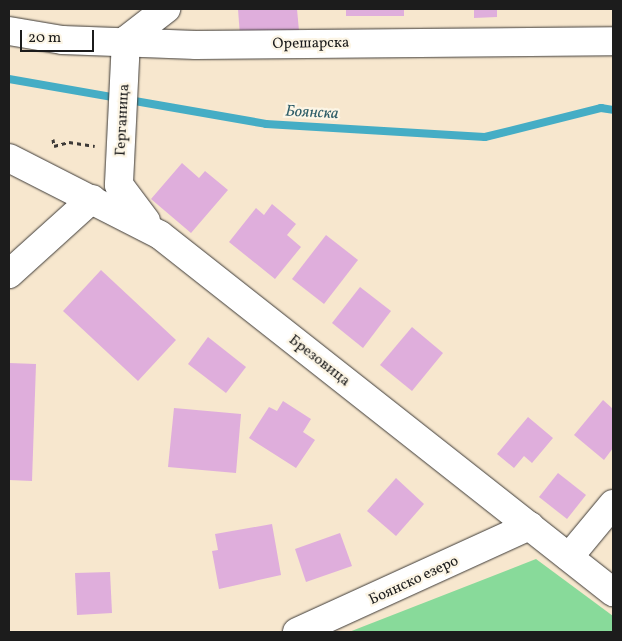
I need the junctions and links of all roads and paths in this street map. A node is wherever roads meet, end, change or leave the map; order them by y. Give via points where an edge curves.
1 (166, 9) edge
2 (9, 31) edge
3 (126, 40) junction
4 (613, 41) edge
5 (53, 140) dead end
6 (123, 148) junction
7 (9, 158) edge
8 (92, 199) junction
9 (160, 235) junction
10 (9, 274) edge
11 (613, 504) edge
12 (530, 526) junction
13 (569, 557) junction
14 (613, 592) edge
15 (297, 632) edge

1 - 3 street
2 - 3 street, Орешарска via 62,40
3 - 4 street, Орешарска via 196,45
3 - 6 street, Герганица
5 - 6 path via 54,146 69,142
6 - 9 street, Герганица via 118,185 136,212
7 - 8 street, Брезовица
8 - 9 street, Брезовица
8 - 10 street
9 - 12 street, Брезовица
11 - 13 street
12 - 13 street, Брезовица
12 - 15 street, Боянско езеро
13 - 14 street, Брезовица

